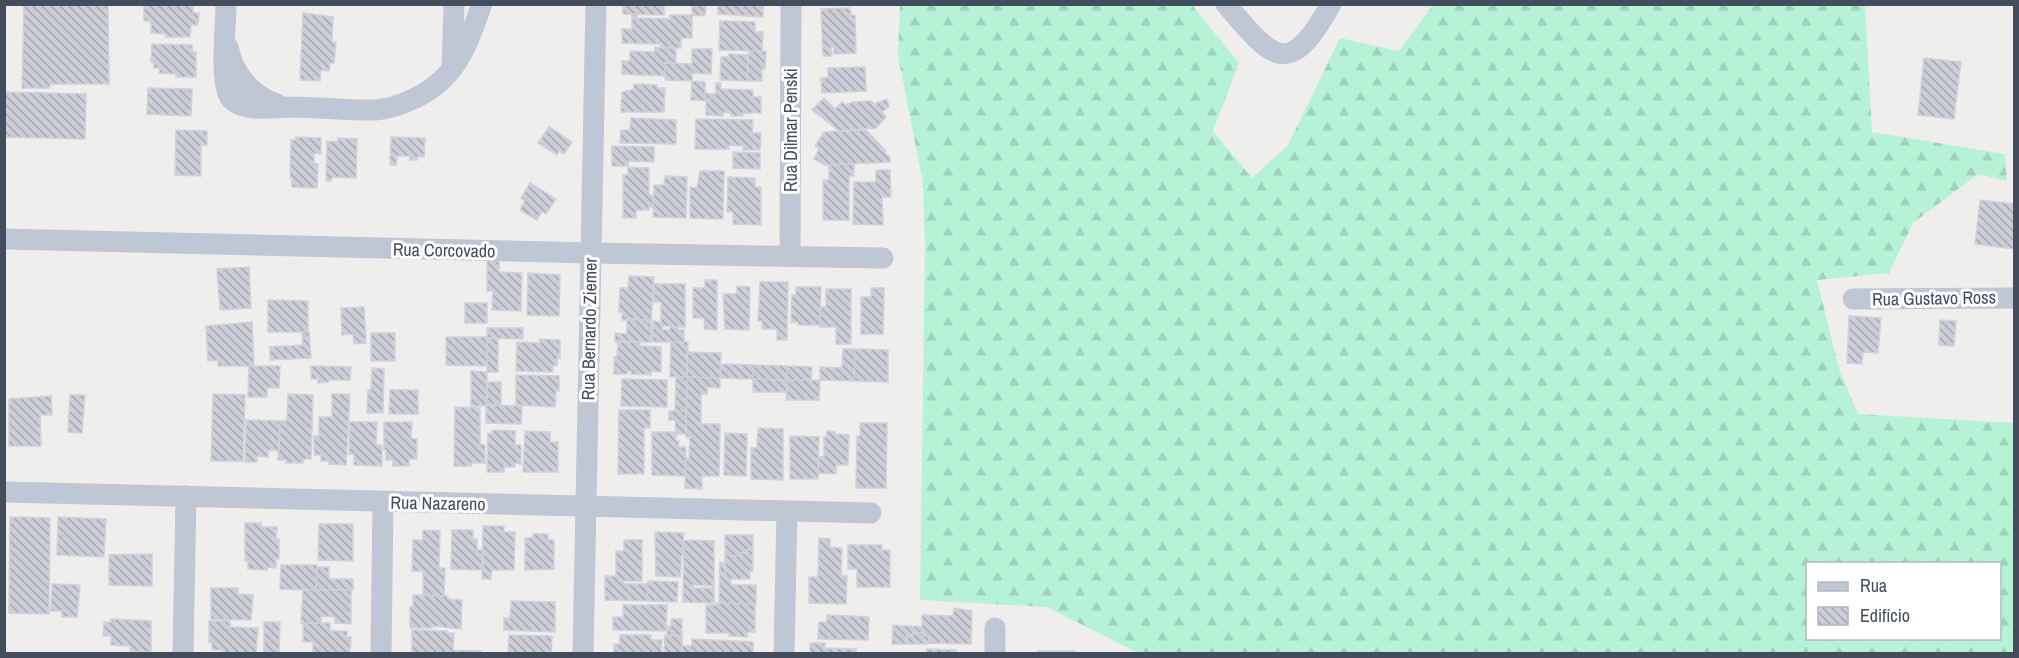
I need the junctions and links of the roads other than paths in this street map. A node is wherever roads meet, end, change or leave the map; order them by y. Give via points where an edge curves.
1 (226, 4) edge
2 (454, 4) edge
3 (482, 4) edge
4 (596, 4) edge
5 (791, 4) edge
6 (1226, 4) edge
7 (1331, 4) edge
8 (225, 33) junction
9 (451, 72) junction
10 (253, 93) junction
11 (231, 99) junction
12 (296, 107) junction
13 (4, 239) edge
14 (591, 253) junction
15 (790, 256) junction
16 (883, 258) dead end
17 (2014, 298) edge
18 (1853, 299) dead end
19 (4, 492) edge
20 (186, 496) junction
21 (383, 502) junction
22 (586, 506) junction
23 (787, 511) junction
24 (871, 513) dead end
25 (995, 628) dead end
26 (183, 654) edge
27 (381, 654) edge
28 (583, 654) edge
29 (784, 654) edge
30 (995, 654) edge

1 - 8 street
2 - 9 street
3 - 9 street via 468,43
4 - 14 street, Rua Bernardo Ziemer
5 - 15 street, Rua Dilmar Penski
6 - 7 street via 1255,39 1272,52 1285,55 1301,48
8 - 10 street via 233,63
8 - 11 street via 224,77
9 - 12 street via 429,92 393,107
10 - 11 street via 242,92
10 - 12 street via 264,100
11 - 12 street via 244,106
13 - 14 street, Rua Corcovado
14 - 15 street, Rua Corcovado
14 - 22 street, Rua Bernardo Ziemer
15 - 16 street, Rua Corcovado
17 - 18 street, Rua Gustavo Ross
19 - 20 street, Rua Nazareno
20 - 21 street, Rua Nazareno
20 - 26 street
21 - 22 street, Rua Nazareno
21 - 27 street
22 - 23 street, Rua Nazareno
22 - 28 street, Rua Bernardo Ziemer
23 - 24 street, Rua Nazareno
23 - 29 street
25 - 30 street

